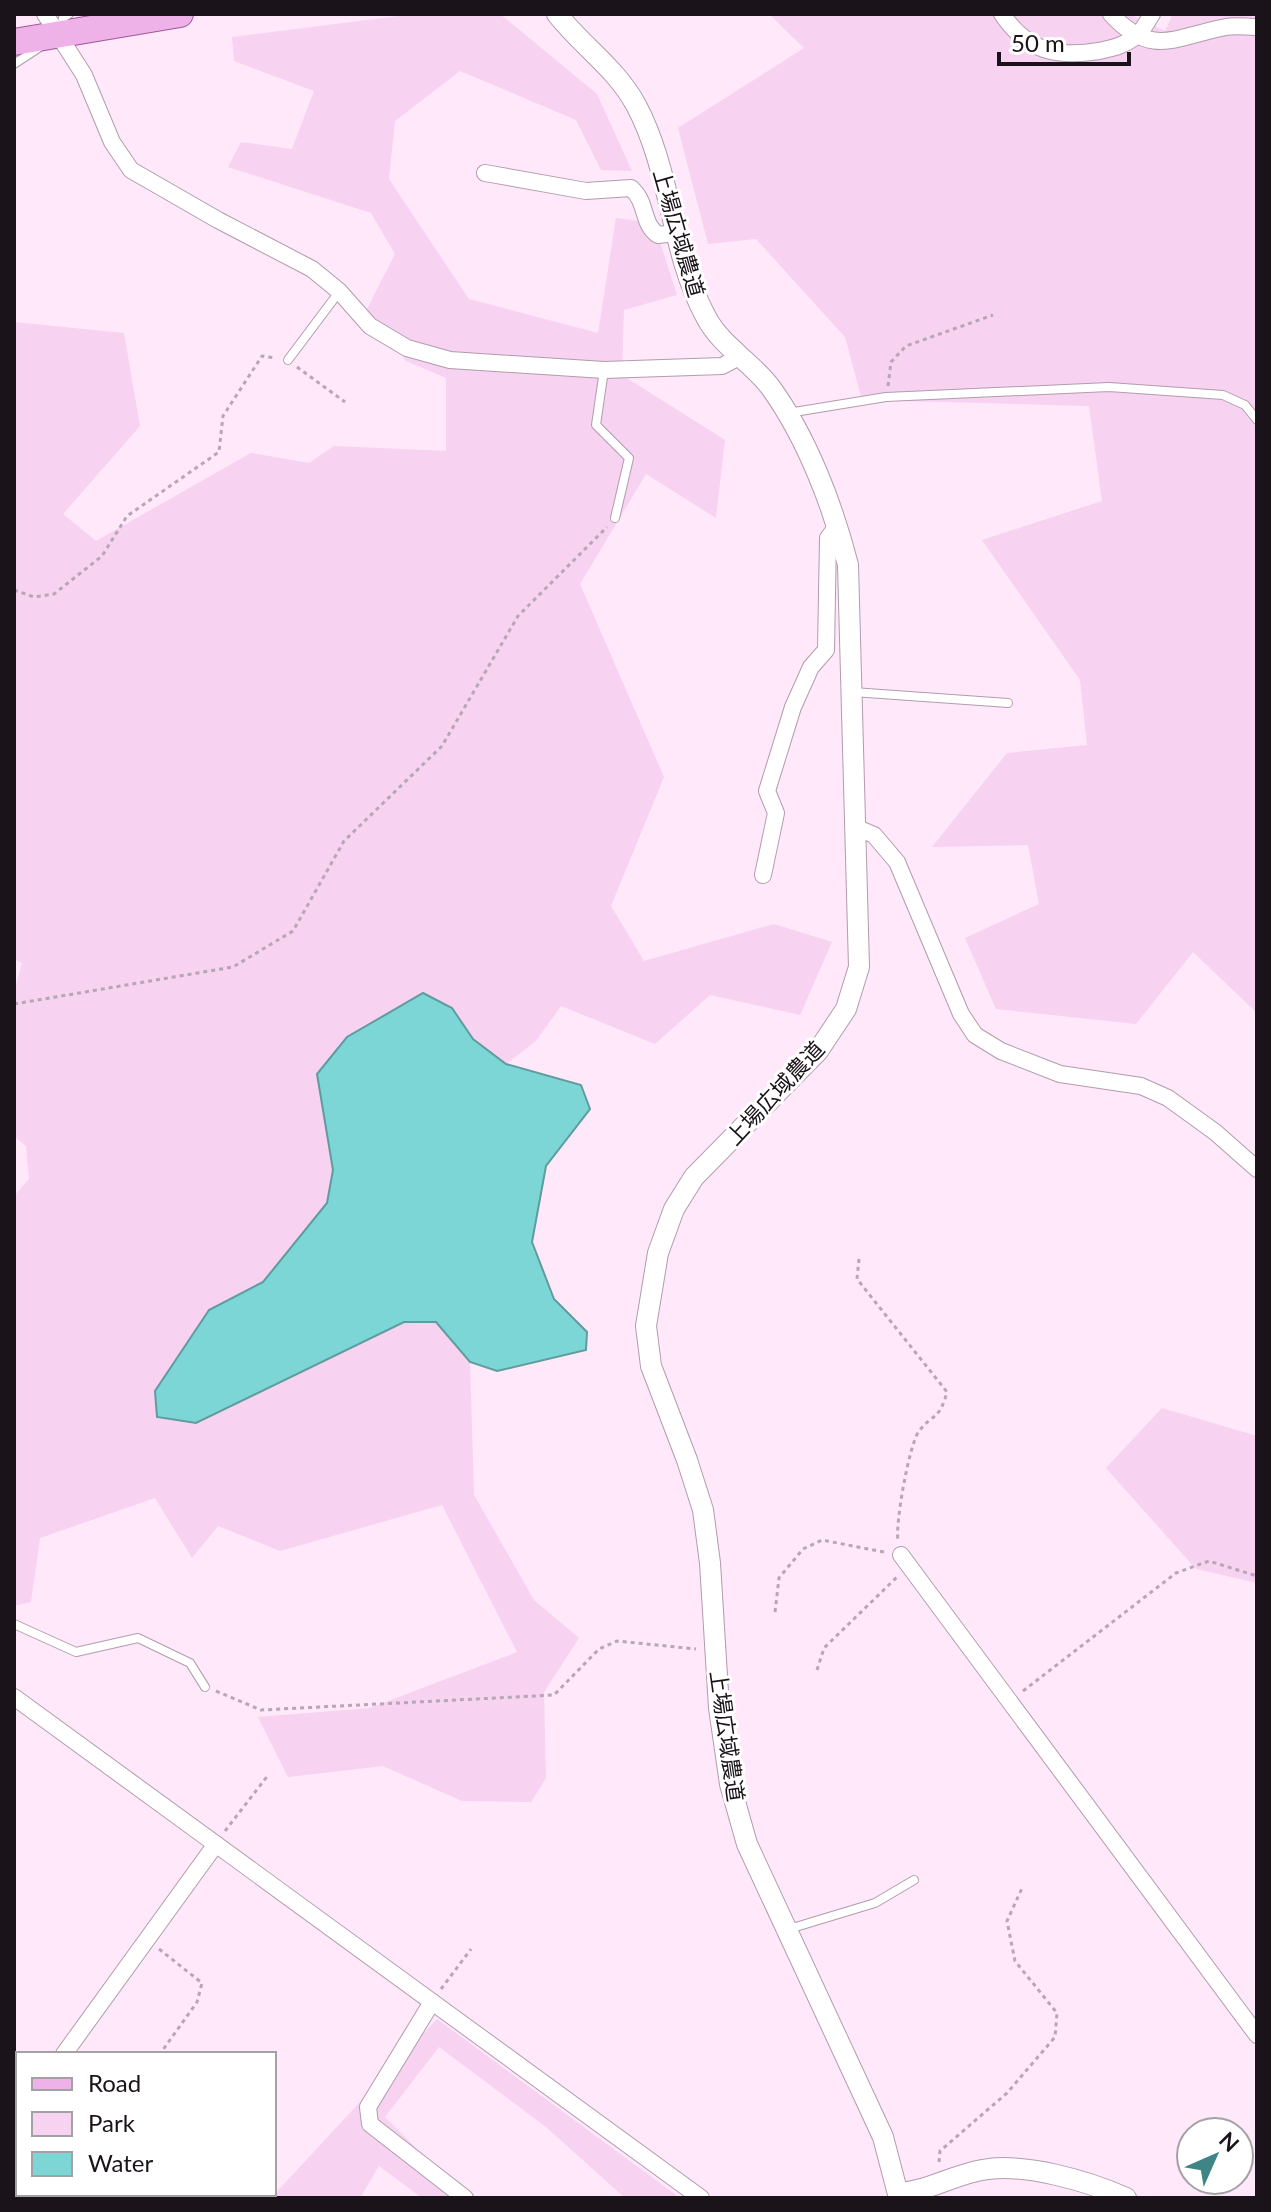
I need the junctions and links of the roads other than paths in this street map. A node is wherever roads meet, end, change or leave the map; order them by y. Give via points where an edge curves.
1 (180, 14) edge
2 (557, 14) edge
3 (1002, 14) edge
4 (1111, 14) edge
5 (1152, 14) edge
6 (58, 21) edge
7 (1257, 27) edge
8 (1137, 35) junction
9 (14, 42) edge
10 (14, 64) edge
11 (485, 173) dead end
12 (676, 233) junction
13 (339, 291) junction
14 (739, 357) junction
15 (288, 360) road end
16 (604, 370) junction
17 (787, 413) junction
18 (1257, 420) edge
19 (615, 518) road end
20 (838, 525) junction
21 (852, 692) junction
22 (1008, 703) dead end
23 (855, 827) junction
24 (763, 875) dead end
25 (1257, 1169) edge
26 (901, 1555) road end
27 (14, 1624) edge
28 (205, 1687) road end
29 (14, 1697) edge
30 (216, 1844) junction
31 (914, 1880) dead end
32 (788, 1929) junction
33 (432, 2002) junction
34 (1257, 2035) edge
35 (65, 2052) edge
36 (899, 2195) edge
37 (465, 2198) edge
38 (701, 2198) edge
39 (1126, 2198) edge

1 - 6 main road
2 - 12 street, 上場広域農道 via 616,74 636,106 655,150
3 - 8 street via 1015,33 1039,48 1071,55 1117,47
4 - 8 street
5 - 8 street
6 - 9 main road
6 - 10 lane
6 - 13 street via 112,142 131,170 312,269
7 - 8 street via 1231,26 1180,41
11 - 12 street via 586,191 631,188 640,197 650,229 658,235
12 - 14 street, 上場広域農道 via 688,281 707,321
13 - 15 lane
13 - 16 street via 370,326 407,348 450,360
14 - 16 street via 722,366
14 - 17 street, 上場広域農道 via 769,385
16 - 19 lane via 596,425 629,458
17 - 18 lane via 886,397 1123,388 1223,395 1245,405
17 - 20 street, 上場広域農道
20 - 21 street, 上場広域農道 via 848,565
20 - 24 street via 828,538 826,650 811,667 793,707 767,791 776,813
21 - 22 lane
21 - 23 street, 上場広域農道
23 - 25 street via 874,835 897,862 961,1014 975,1035 1060,1074 1141,1086 1168,1098
23 - 32 street, 上場広域農道 via 859,967 846,1009 818,1051 694,1177 674,1209 658,1253 646,1326 651,1366 703,1510 730,1784 747,1844
26 - 34 street
27 - 28 lane via 76,1652 138,1638 190,1663
29 - 30 street
30 - 33 street
30 - 35 street
31 - 32 lane via 875,1903
32 - 36 street, 上場広域農道 via 883,2137
33 - 37 street via 368,2107 370,2124
33 - 38 street
36 - 39 street via 979,2170 1007,2167

